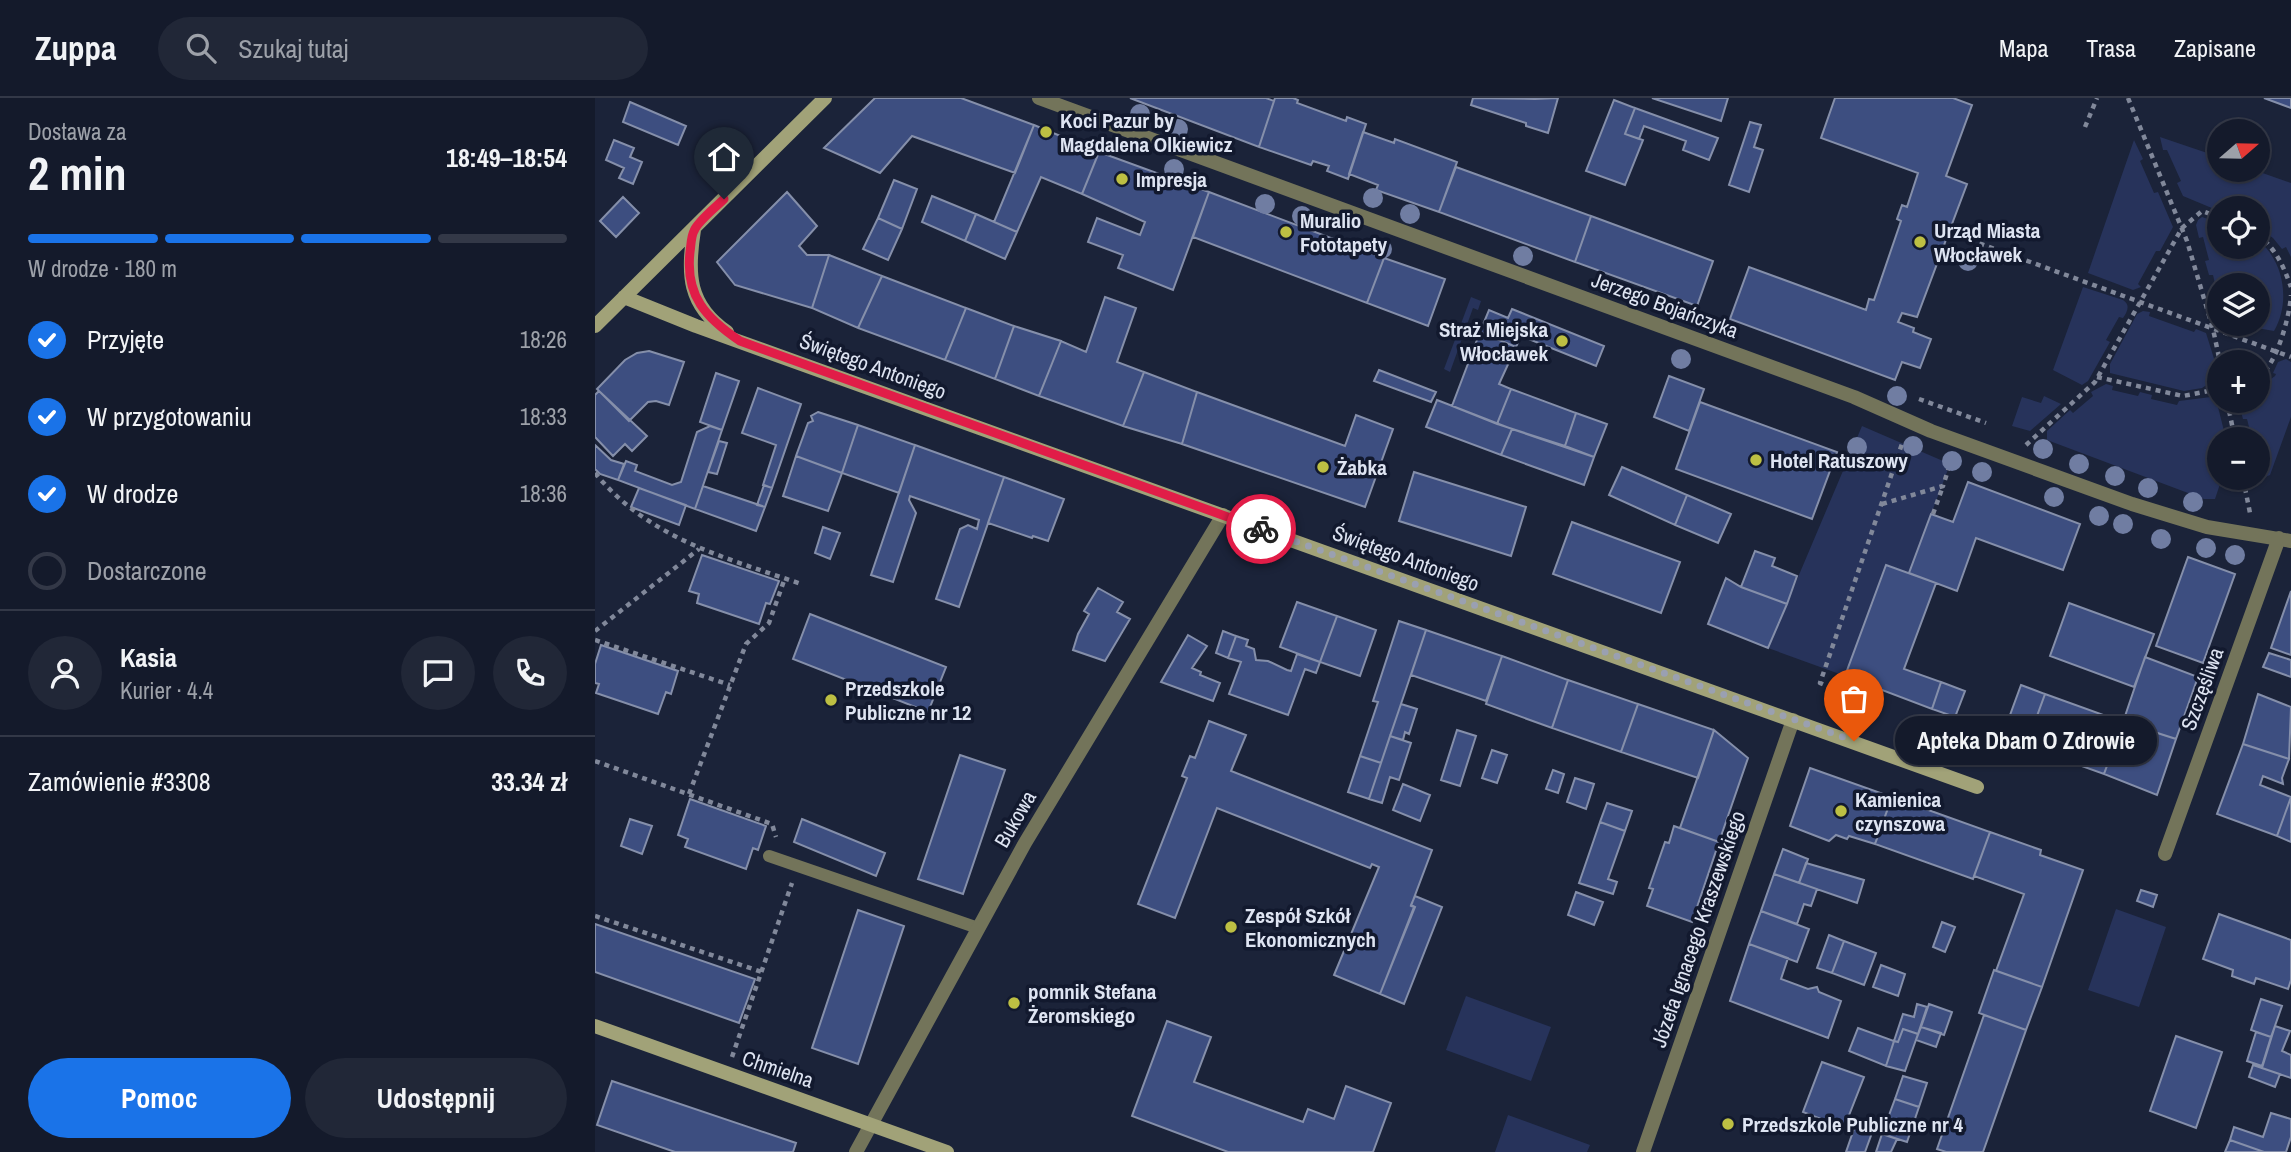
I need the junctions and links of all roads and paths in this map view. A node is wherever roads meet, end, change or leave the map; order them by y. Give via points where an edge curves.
1 (825, 98) edge
2 (1039, 98) edge
3 (2097, 98) edge
4 (2128, 98) edge
5 (2085, 127) dead end
6 (2207, 213) edge
7 (2182, 228) junction
8 (694, 230) junction
9 (1970, 240) dead end
10 (2270, 244) edge
11 (2291, 287) edge
12 (2291, 295) edge
13 (624, 297) junction
14 (2141, 303) junction
15 (2207, 309) edge
16 (595, 326) edge
17 (2207, 327) edge
18 (2233, 336) edge
19 (740, 341) junction
20 (2275, 351) junction
21 (2291, 357) edge
22 (2270, 361) edge
23 (2097, 377) junction
24 (2207, 391) edge
25 (1919, 399) dead end
26 (1910, 422) junction
27 (1986, 423) dead end
28 (2010, 460) junction
29 (1950, 464) dead end
30 (595, 473) edge
31 (1943, 486) junction
32 (2245, 490) edge
33 (1882, 504) junction
34 (1933, 514) dead end
35 (1223, 515) junction
36 (2254, 535) junction
37 (2285, 539) edge
38 (699, 548) junction
39 (785, 578) junction
40 (801, 584) dead end
41 (595, 631) edge
42 (595, 640) edge
43 (731, 685) junction
44 (1793, 720) junction
45 (1829, 732) junction
46 (595, 761) edge
47 (1977, 787) dead end
48 (689, 794) junction
49 (2165, 854) dead end
50 (769, 856) dead end
51 (783, 860) junction
52 (798, 866) junction
53 (595, 916) edge
54 (978, 928) junction
55 (762, 972) junction
56 (595, 1026) edge
57 (727, 1073) junction
58 (871, 1124) junction
59 (856, 1152) edge
60 (947, 1152) edge
61 (1643, 1152) edge

1 - 8 street
2 - 26 street, Jerzego Bojańczyka via 1829,388
3 - 5 path
4 - 7 path
6 - 7 path via 2202,211
7 - 14 path
7 - 15 path
8 - 13 street
8 - 19 street via 689,263 699,304 707,316
9 - 14 path
10 - 11 path
12 - 20 path
13 - 16 street
13 - 19 street, Świętego Antoniego
14 - 17 path
14 - 23 path
18 - 20 path
19 - 35 street, Świętego Antoniego
20 - 21 path
20 - 22 path
23 - 24 path via 2183,396
23 - 28 path
25 - 27 path
26 - 28 street, Jerzego Bojańczyka
26 - 33 path
28 - 36 street, Jerzego Bojańczyka via 2207,527
29 - 31 path
30 - 38 path via 630,510
31 - 33 path
31 - 34 path
32 - 36 path
33 - 45 path via 1820,683 1838,691
35 - 44 street, Świętego Antoniego
35 - 54 street, Bukowa via 1086,739
36 - 37 street, Jerzego Bojańczyka
37 - 49 street, Szczęśliwa
38 - 39 path
38 - 41 path
39 - 40 path
39 - 43 path via 769,623 746,644
42 - 43 path
43 - 48 path
44 - 45 street, Świętego Antoniego
44 - 61 street, Józefa Ignacego Kraszewskiego
45 - 47 street, Świętego Antoniego
46 - 48 path
48 - 51 path via 772,824
50 - 51 lane
51 - 52 lane
52 - 54 lane
52 - 55 path
53 - 55 path
54 - 58 street, Bukowa
55 - 57 path
56 - 57 street, Chmielna
57 - 58 street, Chmielna
58 - 59 street, Bukowa
58 - 60 street, Chmielna

